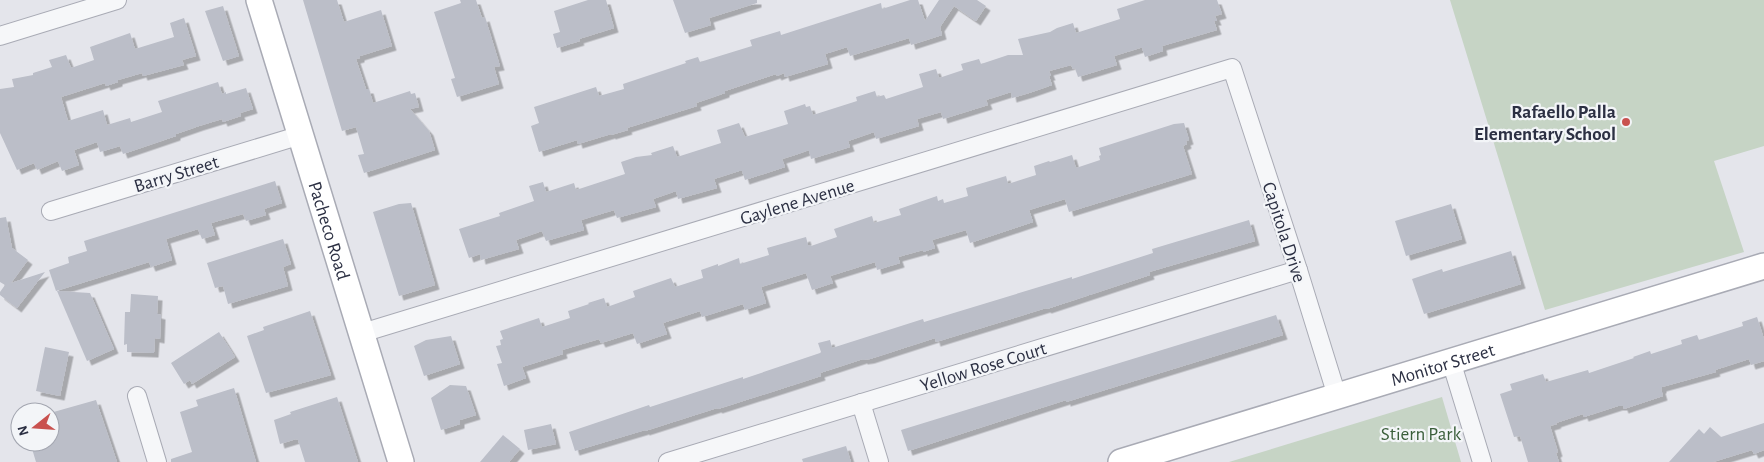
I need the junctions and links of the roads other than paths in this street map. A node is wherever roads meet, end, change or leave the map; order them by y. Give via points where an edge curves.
1 (117, 0) edge
2 (259, 0) edge
3 (0, 36) edge
4 (1232, 68) joint
5 (301, 135) junction
6 (51, 211) dead end
7 (1764, 266) edge
8 (1298, 270) junction
9 (362, 333) junction
10 (1451, 362) junction
11 (137, 396) dead end
12 (1337, 396) junction
13 (861, 403) junction
14 (157, 462) edge
15 (401, 462) edge
16 (668, 462) edge
17 (880, 462) edge
18 (1121, 462) edge
19 (1482, 462) edge

1 - 3 street
2 - 5 street, Pacheco Road
4 - 8 street, Capitola Drive
4 - 9 street, Gaylene Avenue
5 - 6 street, Barry Street
5 - 9 street, Pacheco Road
7 - 10 street, Monitor Street
8 - 12 street, Capitola Drive
8 - 13 street, Yellow Rose Court
9 - 15 street, Pacheco Road
10 - 12 street, Monitor Street
10 - 19 street
11 - 14 street
12 - 18 street, Monitor Street
13 - 16 street, Yellow Rose Court
13 - 17 street

